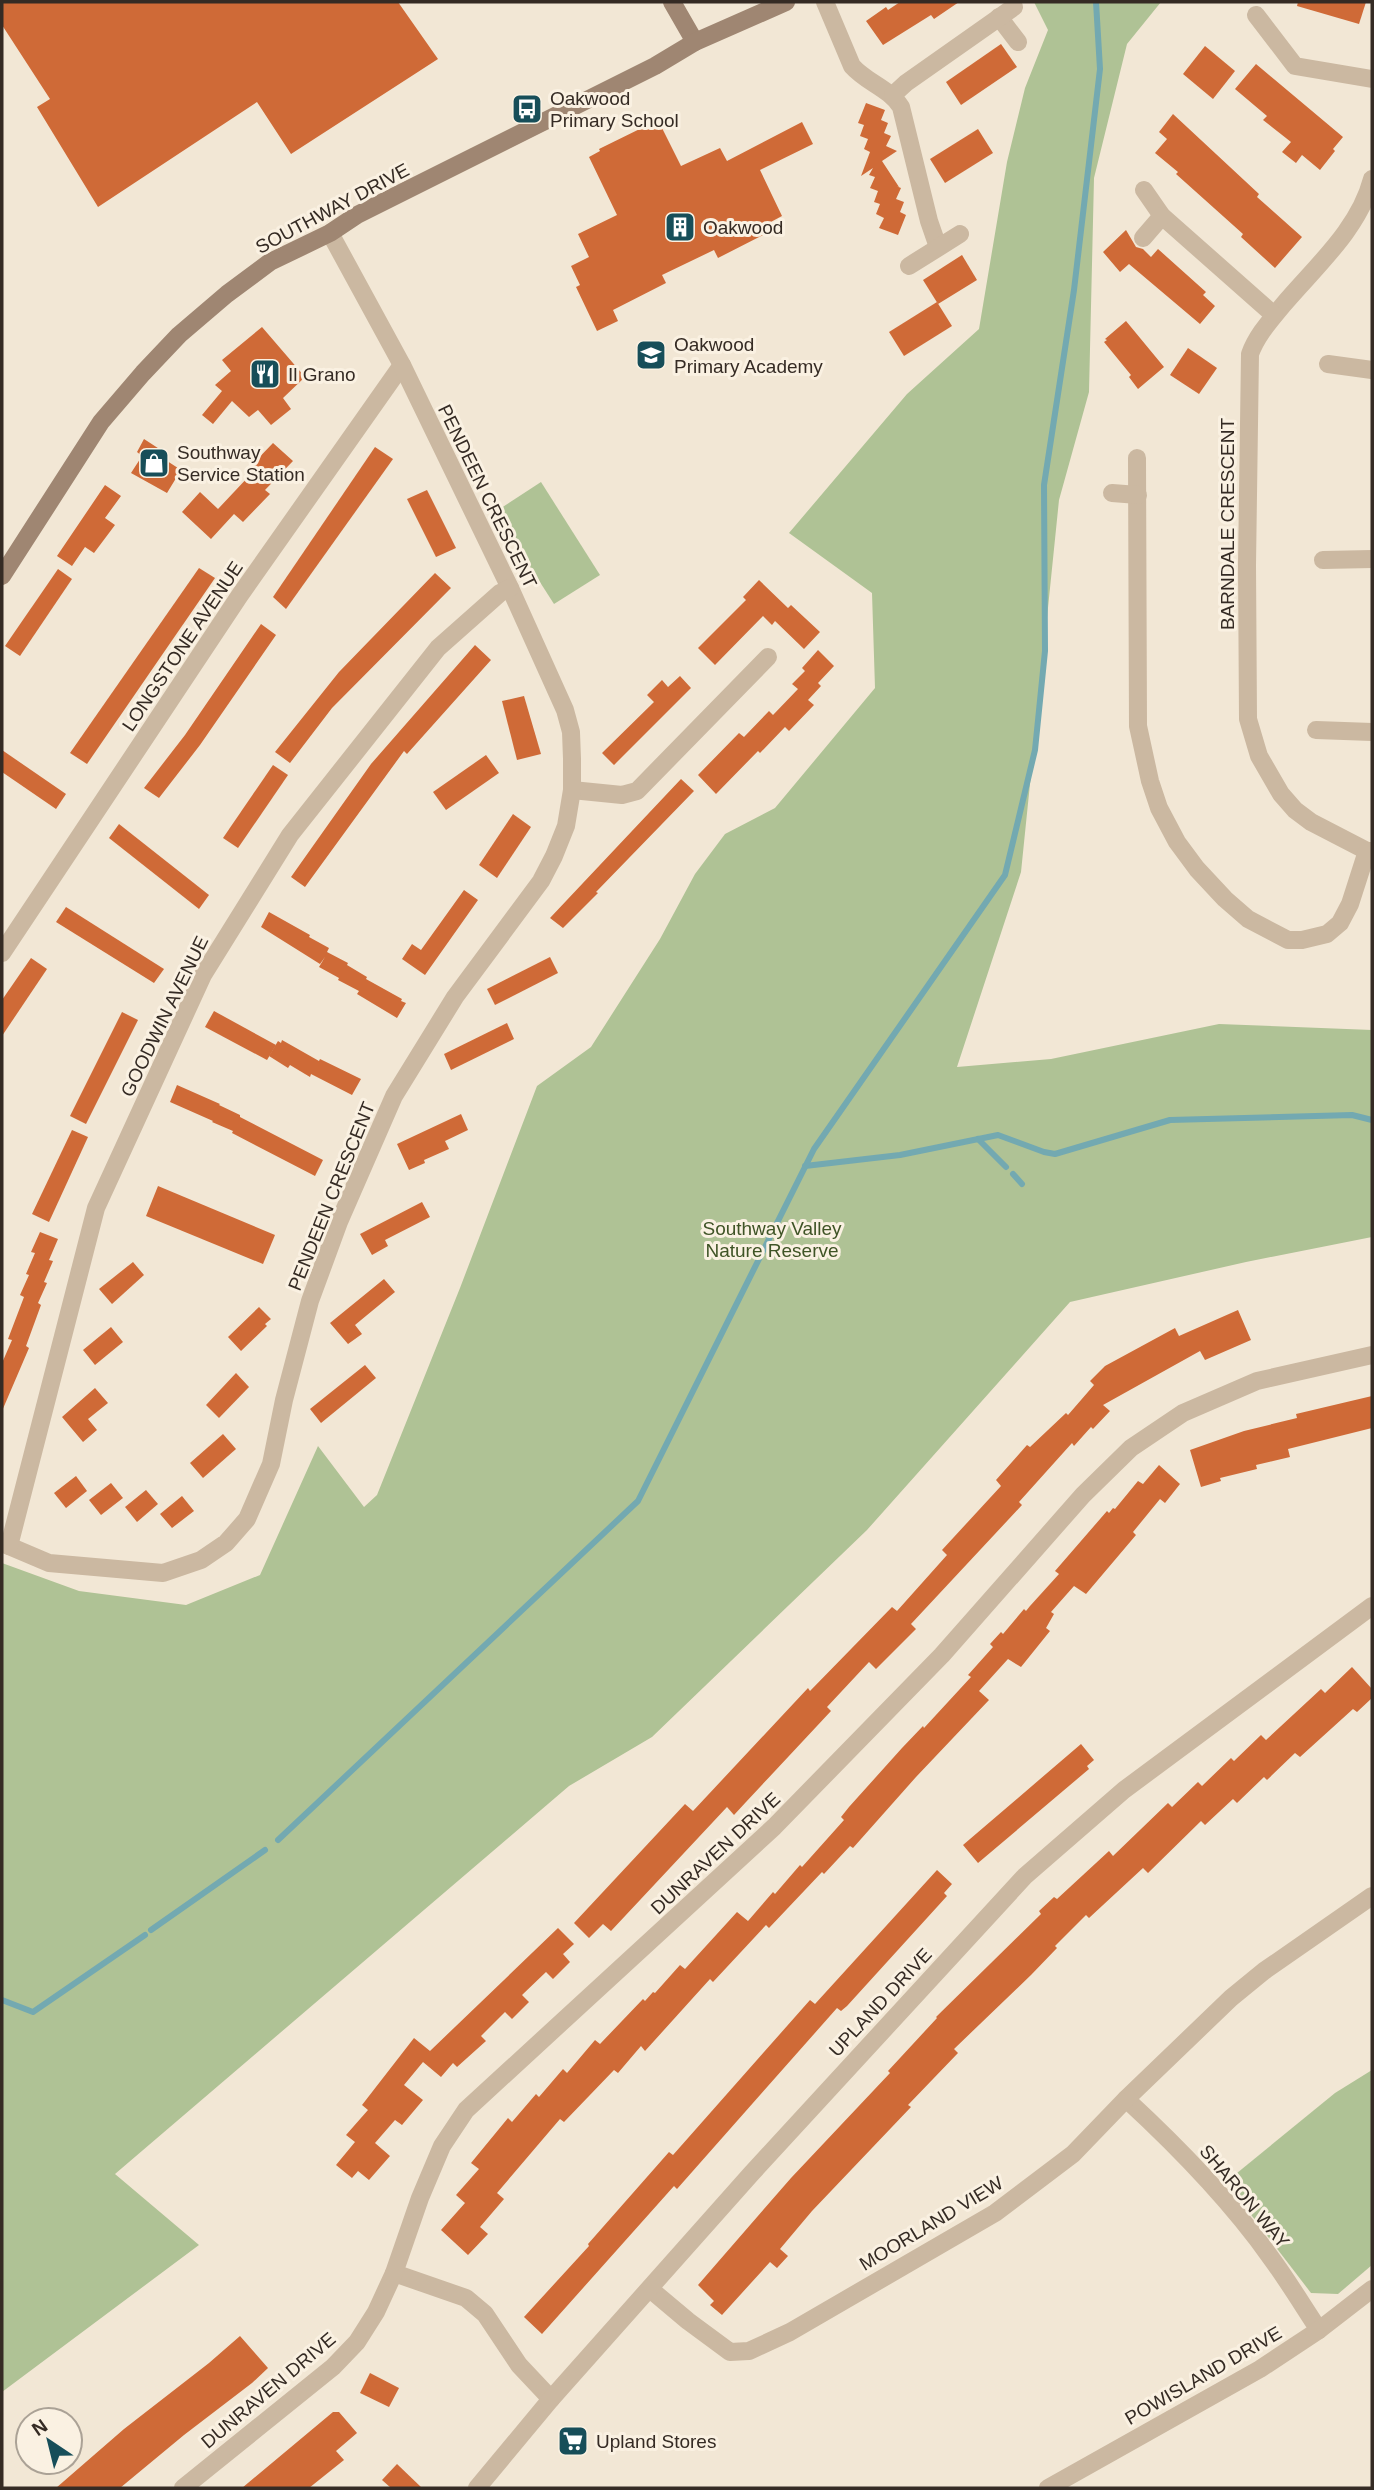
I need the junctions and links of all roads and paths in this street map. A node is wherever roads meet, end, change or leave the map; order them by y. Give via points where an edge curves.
1 (672, 2) edge
2 (786, 2) edge
3 (825, 2) edge
4 (1256, 15) dead end
5 (1018, 41) dead end
6 (695, 42) junction
7 (1372, 79) edge
8 (893, 95) junction
9 (1372, 178) edge
10 (1144, 190) dead end
11 (1162, 216) junction
12 (330, 233) junction
13 (960, 234) dead end
14 (1143, 238) dead end
15 (938, 247) junction
16 (909, 266) dead end
17 (1274, 315) junction
18 (1328, 363) dead end
19 (402, 365) junction
20 (1372, 370) edge
21 (1137, 458) dead end
22 (1112, 493) dead end
23 (1138, 495) junction
24 (1372, 559) edge
25 (1323, 560) dead end
26 (2, 576) edge
27 (510, 588) junction
28 (768, 657) dead end
29 (1317, 730) dead end
30 (1372, 732) edge
31 (572, 790) junction
32 (1369, 851) edge
33 (2, 953) edge
34 (1372, 1355) edge
35 (5, 1544) edge
36 (1372, 1606) edge
37 (1372, 1896) edge
38 (1126, 2099) junction
39 (394, 2273) junction
40 (650, 2289) junction
41 (1372, 2289) edge
42 (1319, 2330) junction
43 (551, 2399) junction
44 (183, 2488) edge
45 (477, 2488) edge
46 (1048, 2488) edge

1 - 6 street
2 - 6 street, SOUTHWAY DRIVE
3 - 8 street via 852,66
4 - 7 street via 1295,66
5 - 8 street via 1007,12
6 - 12 street, SOUTHWAY DRIVE
8 - 15 street via 901,107
9 - 17 street, BARNDALE CRESCENT via 1366,201 1350,228
10 - 11 street
11 - 14 street
11 - 17 street
12 - 19 street, PENDEEN CRESCENT
12 - 26 street, SOUTHWAY DRIVE via 270,262 179,335 101,422
13 - 15 street
15 - 16 street
17 - 32 street, BARNDALE CRESCENT via 1250,354 1248,719 1259,756 1295,810
18 - 20 street
19 - 27 street, PENDEEN CRESCENT
19 - 33 street, LONGSTONE AVENUE via 240,595
21 - 23 street
22 - 23 street
23 - 32 street via 1139,726 1150,781 1177,842 1225,899 1248,919 1288,940 1327,934 1340,923
24 - 25 street
27 - 31 street, PENDEEN CRESCENT via 565,710 571,732
27 - 35 street, GOODWIN AVENUE via 438,648 290,835 203,975 96,1208
28 - 31 street via 637,790 622,795
29 - 30 street
31 - 35 street, PENDEEN CRESCENT via 566,826 541,881 455,997 394,1096 310,1301 271,1464 247,1519 226,1543 201,1560 163,1573 48,1563
34 - 39 street, DUNRAVEN DRIVE via 1257,1381 1183,1413 1131,1448 1083,1495 942,1655 774,1827 466,2110 442,2146
36 - 40 street, UPLAND DRIVE via 1124,1790 1025,1876
37 - 38 street, MOORLAND VIEW via 1231,1998
38 - 40 street, MOORLAND VIEW via 1073,2154 995,2213 750,2351 730,2352
38 - 42 street, SHARON WAY via 1224,2199
39 - 43 street via 466,2298 485,2314 519,2365
39 - 44 street, DUNRAVEN DRIVE via 357,2342 333,2367
40 - 43 street, UPLAND DRIVE
41 - 42 street, POWISLAND DRIVE
42 - 46 street, POWISLAND DRIVE via 1260,2369
43 - 45 street, UPLAND DRIVE

